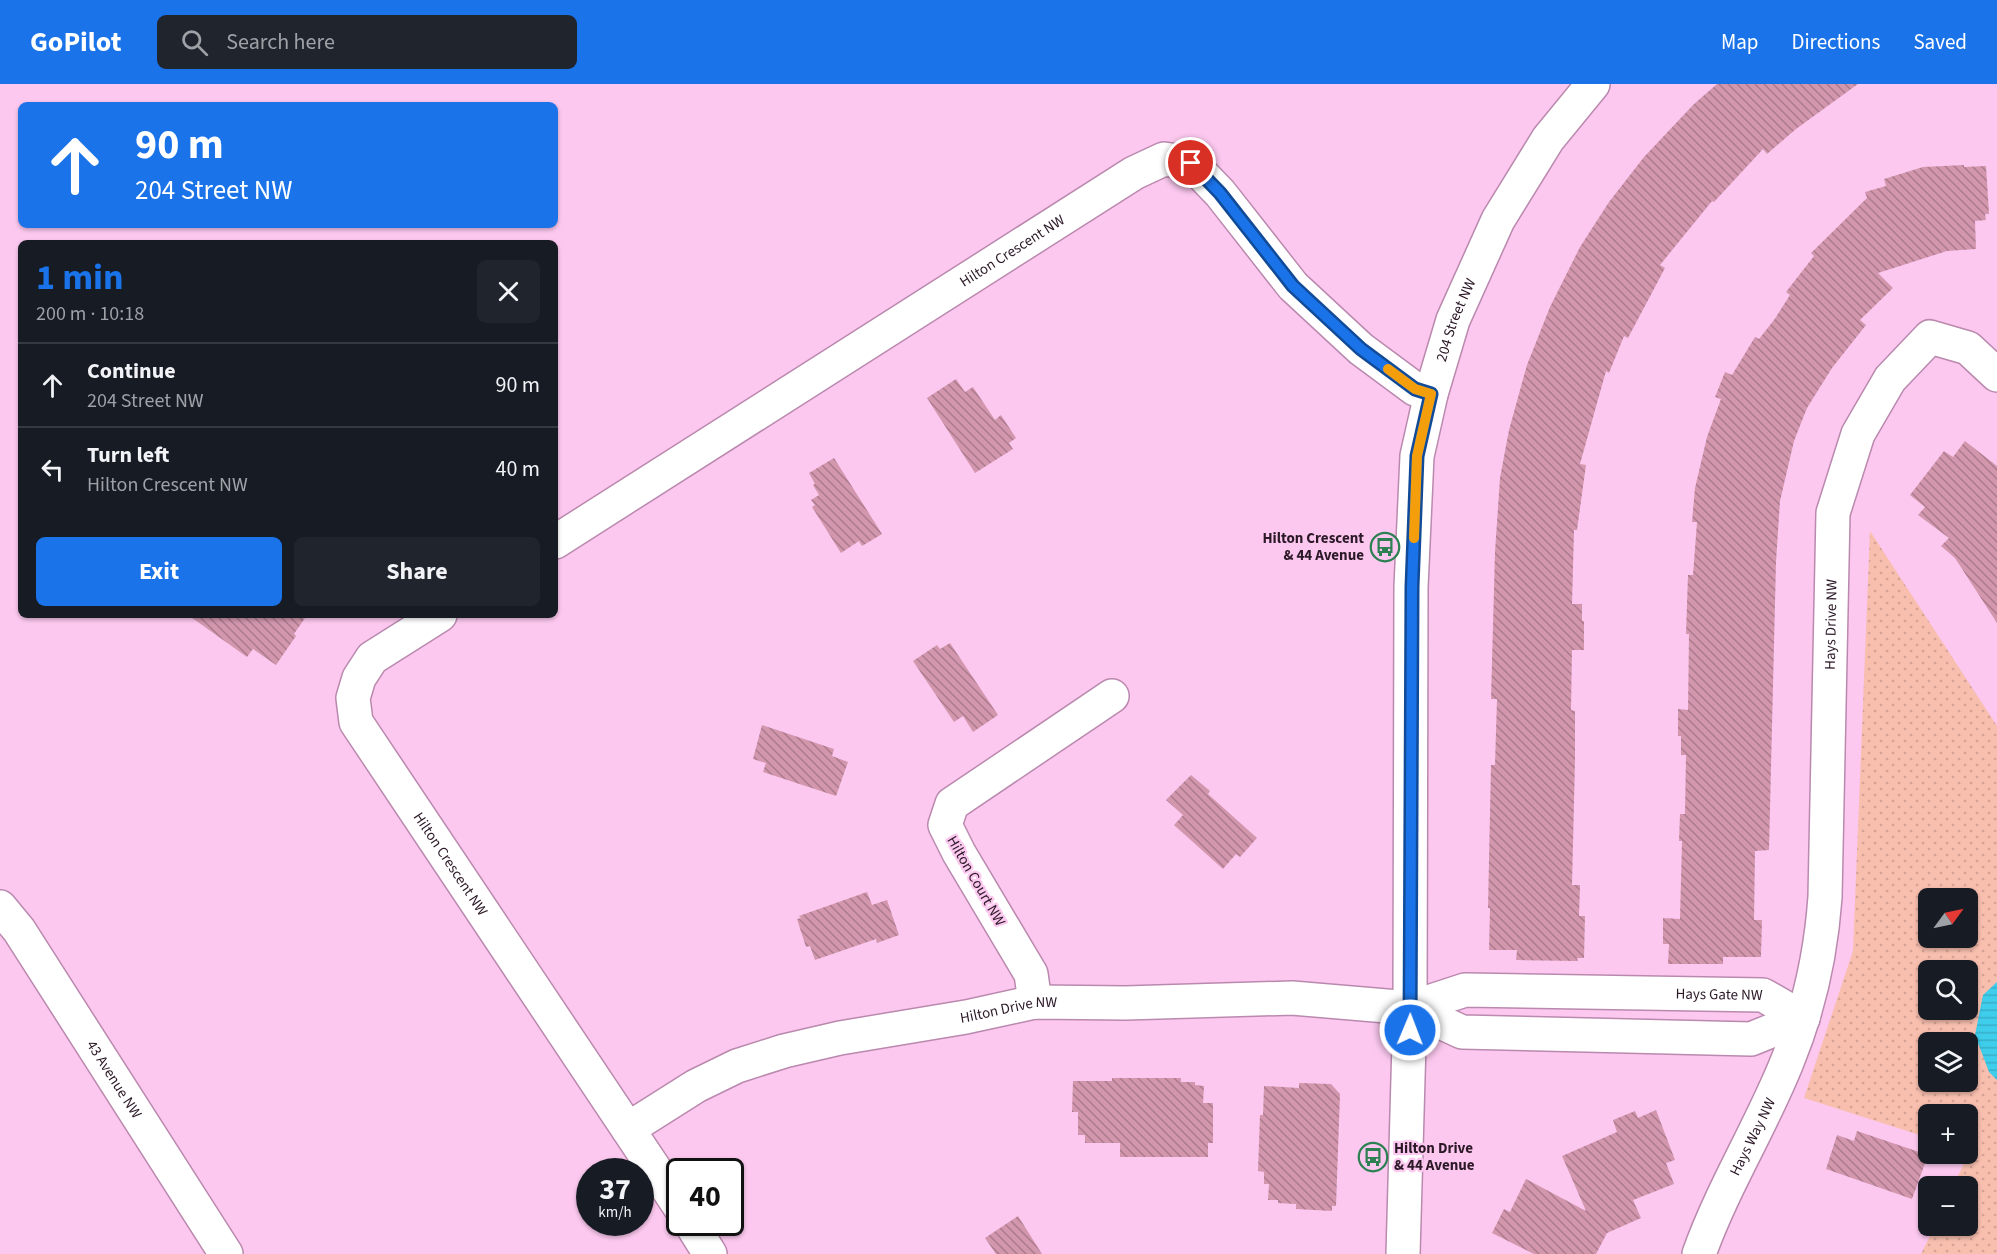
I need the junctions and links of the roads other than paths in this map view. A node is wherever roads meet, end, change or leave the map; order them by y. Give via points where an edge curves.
1 (1593, 84) edge
2 (1997, 375) edge
3 (1431, 394) junction
4 (558, 540) edge
5 (435, 618) edge
6 (1112, 696) dead end
7 (0, 907) edge
8 (1035, 1002) junction
9 (1410, 1008) junction
10 (1803, 1018) junction
11 (628, 1129) junction
12 (666, 1186) edge
13 (699, 1236) edge
14 (226, 1254) edge
15 (710, 1254) edge
16 (1403, 1254) edge
17 (1699, 1254) edge

1 - 3 street, 204 Street NW via 1548,139 1498,220 1453,320
2 - 10 street, Hays Drive NW via 1968,348 1930,337 1890,379 1858,434 1833,513 1825,897 1820,950
3 - 4 street, Hilton Crescent NW via 1415,389 1361,349 1293,286 1220,193 1191,163 1164,159 1134,173
3 - 9 street, 204 Street NW via 1417,456 1412,587
5 - 11 street, Hilton Crescent NW via 372,658 359,678 353,698 356,722
6 - 8 street, Hilton Court NW via 952,804 945,825 1031,975
7 - 14 street, 43 Avenue NW via 20,930
8 - 9 street, Hilton Drive NW via 1292,998
8 - 11 street, Hilton Drive NW via 775,1054 737,1066 696,1086
9 - 10 street, Hays Gate NW via 1465,990 1763,995
9 - 10 street via 1462,1032 1751,1039
9 - 16 street, 204 Street NW
10 - 17 street, Hays Way NW via 1787,1064
11 - 12 street, Hilton Crescent NW
13 - 15 street

